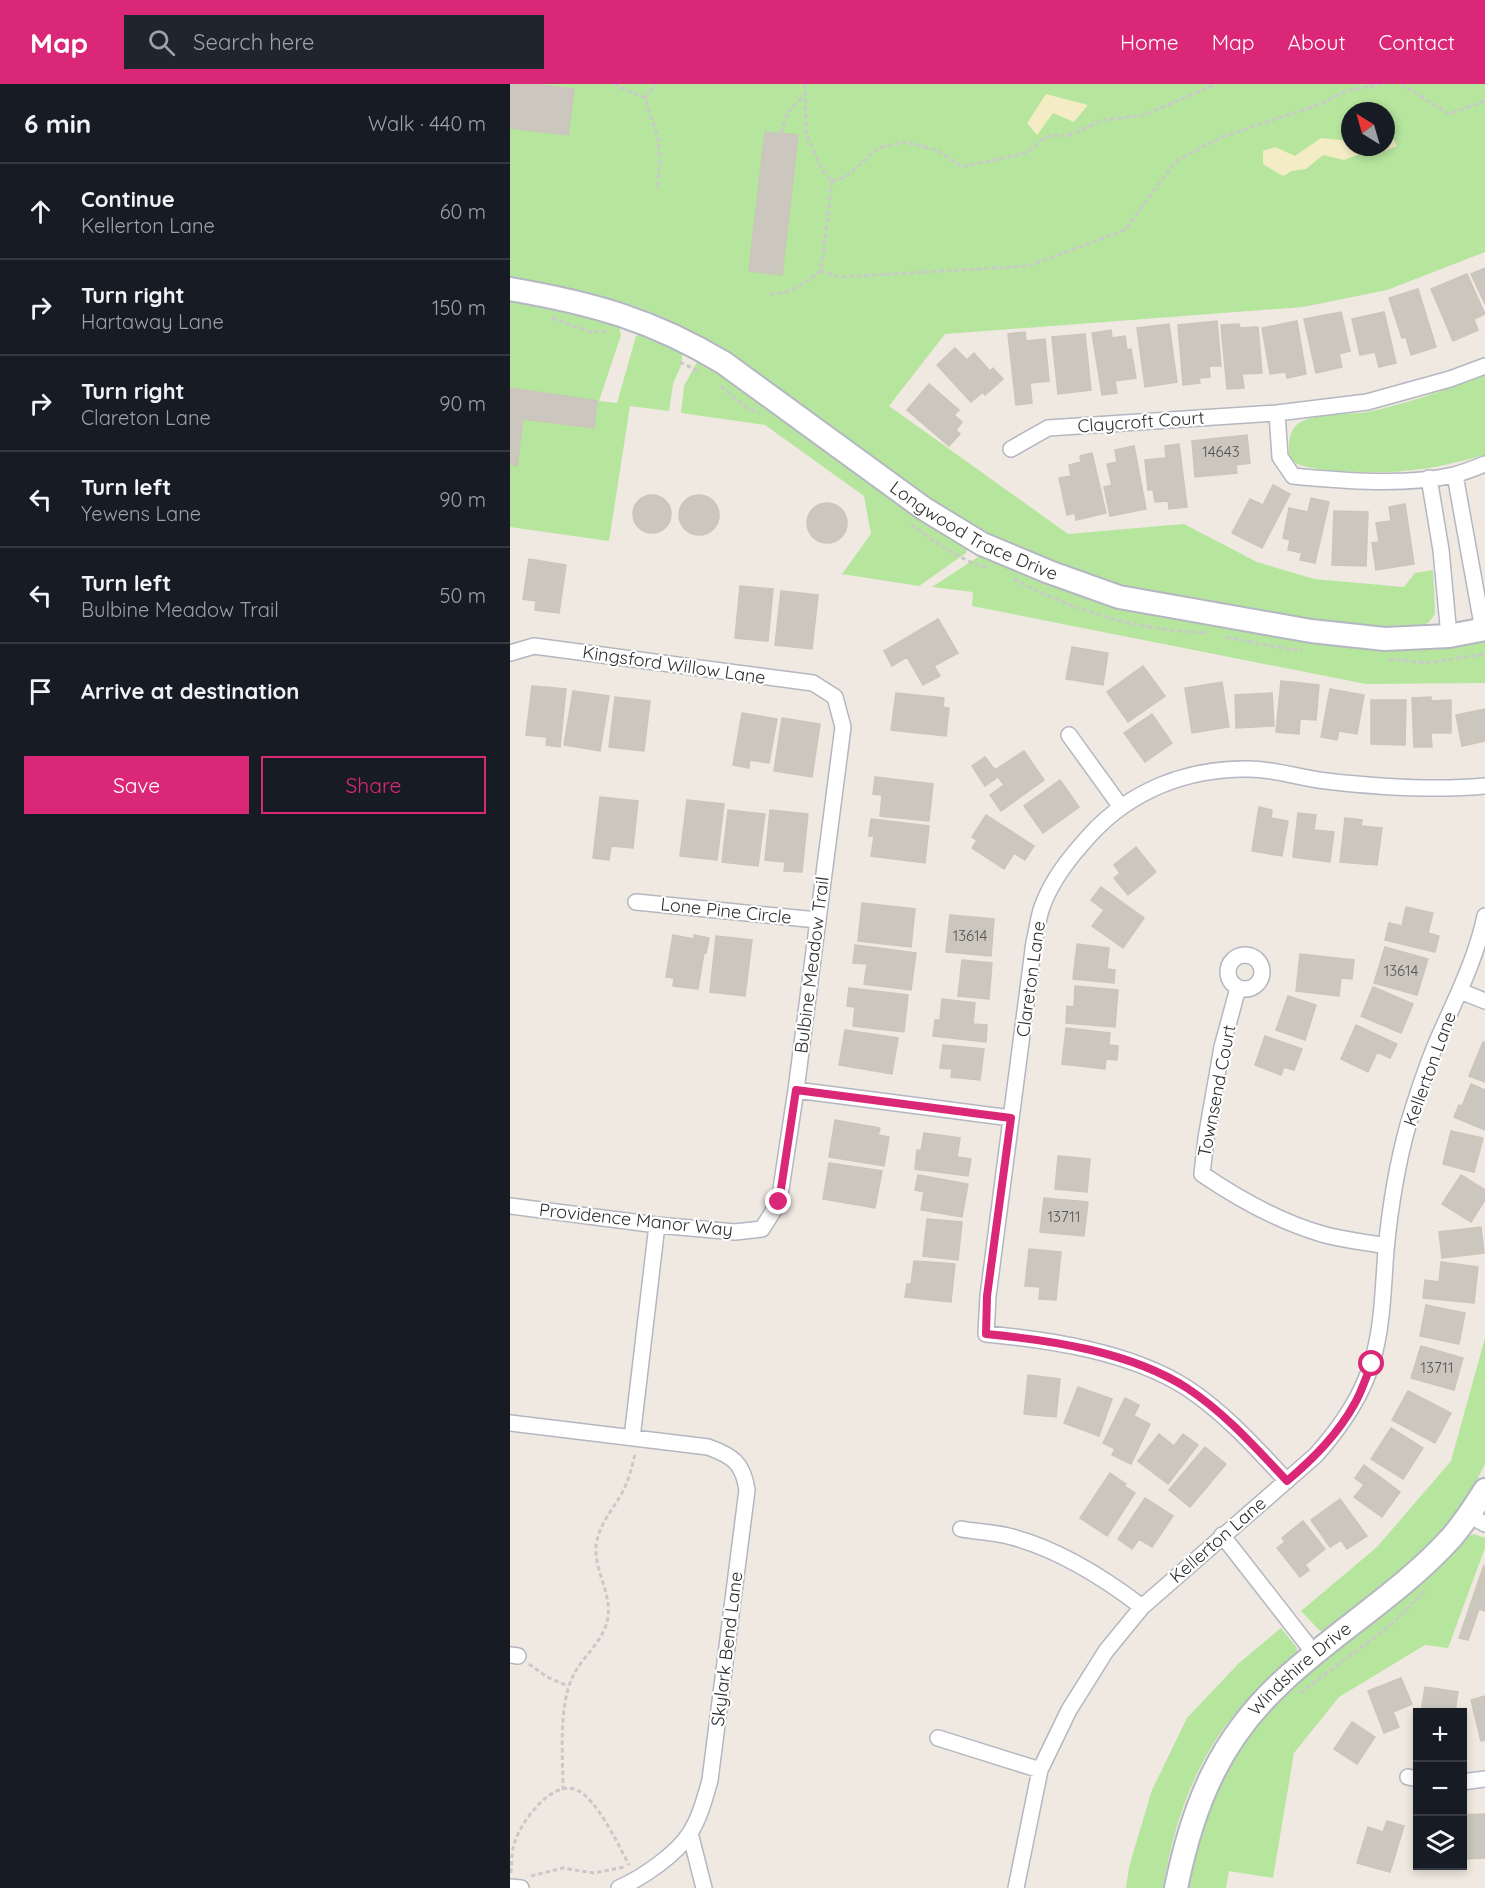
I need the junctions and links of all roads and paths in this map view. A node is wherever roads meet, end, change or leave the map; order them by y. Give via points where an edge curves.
1 (614, 84) edge
2 (656, 84) edge
3 (805, 84) edge
4 (1216, 84) edge
5 (1382, 84) edge
6 (1401, 84) edge
7 (805, 93) junction
8 (645, 98) junction
9 (1485, 101) edge
10 (781, 133) dead end
11 (832, 182) junction
12 (657, 190) dead end
13 (821, 271) junction
14 (510, 290) edge
15 (770, 294) dead end
16 (1485, 366) edge
17 (1277, 413) junction
18 (1011, 449) dead end
19 (1485, 464) edge
20 (1455, 475) junction
21 (1429, 478) junction
22 (1468, 546) junction
23 (1441, 550) junction
24 (1484, 629) edge
25 (1449, 636) junction
26 (510, 652) edge
27 (835, 697) joint
28 (1069, 735) dead end
29 (1484, 790) edge
30 (1121, 807) junction
31 (636, 902) dead end
32 (1485, 916) edge
33 (817, 920) junction
34 (1239, 987) dead end
35 (1460, 990) junction
36 (1485, 1002) edge
37 (796, 1090) junction
38 (1011, 1118) junction
39 (510, 1206) edge
40 (657, 1225) junction
41 (762, 1229) joint
42 (1386, 1246) junction
43 (510, 1423) edge
44 (635, 1438) junction
45 (1287, 1481) junction
46 (1485, 1490) edge
47 (1477, 1520) edge
48 (961, 1529) dead end
49 (1222, 1535) junction
50 (1430, 1586) dead end
51 (1142, 1607) junction
52 (1314, 1653) junction
53 (514, 1656) edge
54 (568, 1686) junction
55 (1298, 1695) dead end
56 (938, 1738) dead end
57 (1040, 1770) junction
58 (1485, 1779) edge
59 (1467, 1781) edge
60 (564, 1790) junction
61 (690, 1833) junction
62 (632, 1873) junction
63 (519, 1882) edge
64 (620, 1888) edge
65 (704, 1888) edge
66 (1016, 1888) edge
67 (1176, 1888) edge

1 - 8 path
2 - 8 path
3 - 7 path
4 - 11 path via 1144,115 1103,120 1067,136 1052,135 1022,154 988,163 962,167 937,150 905,142 878,148 846,177
5 - 13 path via 1346,91 1318,105 1222,137 1176,160 1125,230 1028,266 840,277
6 - 9 path via 1449,114
7 - 10 path via 788,112
7 - 11 path via 806,133 823,172
8 - 12 path via 658,138
11 - 13 path
13 - 15 path via 789,291
14 - 25 street, Longwood Trace Drive via 608,310 697,347 923,508 982,544 1049,572 1119,597 1311,631 1385,639
16 - 17 street, Claycroft Court via 1367,402
17 - 18 street, Claycroft Court via 1048,428
17 - 21 street via 1280,458 1293,476 1356,482
19 - 20 street
20 - 21 street
20 - 22 street
21 - 23 street
22 - 23 street
22 - 24 street
23 - 25 street
24 - 25 street, Longwood Trace Drive
26 - 27 street, Kingsford Willow Lane via 534,646 813,683
27 - 33 street, Bulbine Meadow Trail via 843,727
28 - 30 street
29 - 30 street, Clareton Lane via 1365,785 1251,769 1216,770 1187,775 1156,787
30 - 38 street, Clareton Lane via 1076,851 1042,907
31 - 33 street, Lone Pine Circle
32 - 35 street, Kellerton Lane
33 - 37 street, Bulbine Meadow Trail
34 - 42 street, Townsend Court via 1222,1047 1202,1174 1243,1201 1283,1220 1324,1234
35 - 36 street
35 - 42 street, Kellerton Lane via 1419,1086 1397,1175
37 - 38 street
37 - 41 street, Bulbine Meadow Trail via 779,1202
38 - 45 street, Clareton Lane via 987,1296 986,1334 1038,1339 1148,1369 1186,1388 1219,1412
39 - 40 street, Providence Manor Way
40 - 41 street, Providence Manor Way via 735,1232
40 - 44 street
42 - 45 street, Kellerton Lane via 1380,1325 1372,1364 1356,1402 1335,1434
43 - 44 street
44 - 54 path via 630,1476 602,1523 596,1548 607,1595 608,1621
44 - 61 street, Skylark Bend Lane via 708,1447 728,1454 744,1475 747,1490 715,1745 706,1796
45 - 49 street, Kellerton Lane
46 - 47 street, Windshire Drive
47 - 52 street, Windshire Drive
48 - 51 street via 1011,1536 1072,1560
49 - 51 street, Kellerton Lane
49 - 52 street
50 - 55 path via 1392,1624
51 - 57 street, Kellerton Lane via 1106,1651 1075,1700
52 - 67 street, Windshire Drive via 1251,1714 1211,1775 1190,1825
53 - 54 path
54 - 60 path
56 - 57 street
57 - 66 street, Kellerton Lane
58 - 59 street
60 - 62 path via 578,1790 588,1798 608,1824
60 - 63 path via 542,1800 518,1831 511,1855 511,1874
61 - 62 street, Skylark Bend Lane via 658,1863
61 - 65 street
62 - 63 path via 563,1868
62 - 64 street, Skylark Bend Lane

